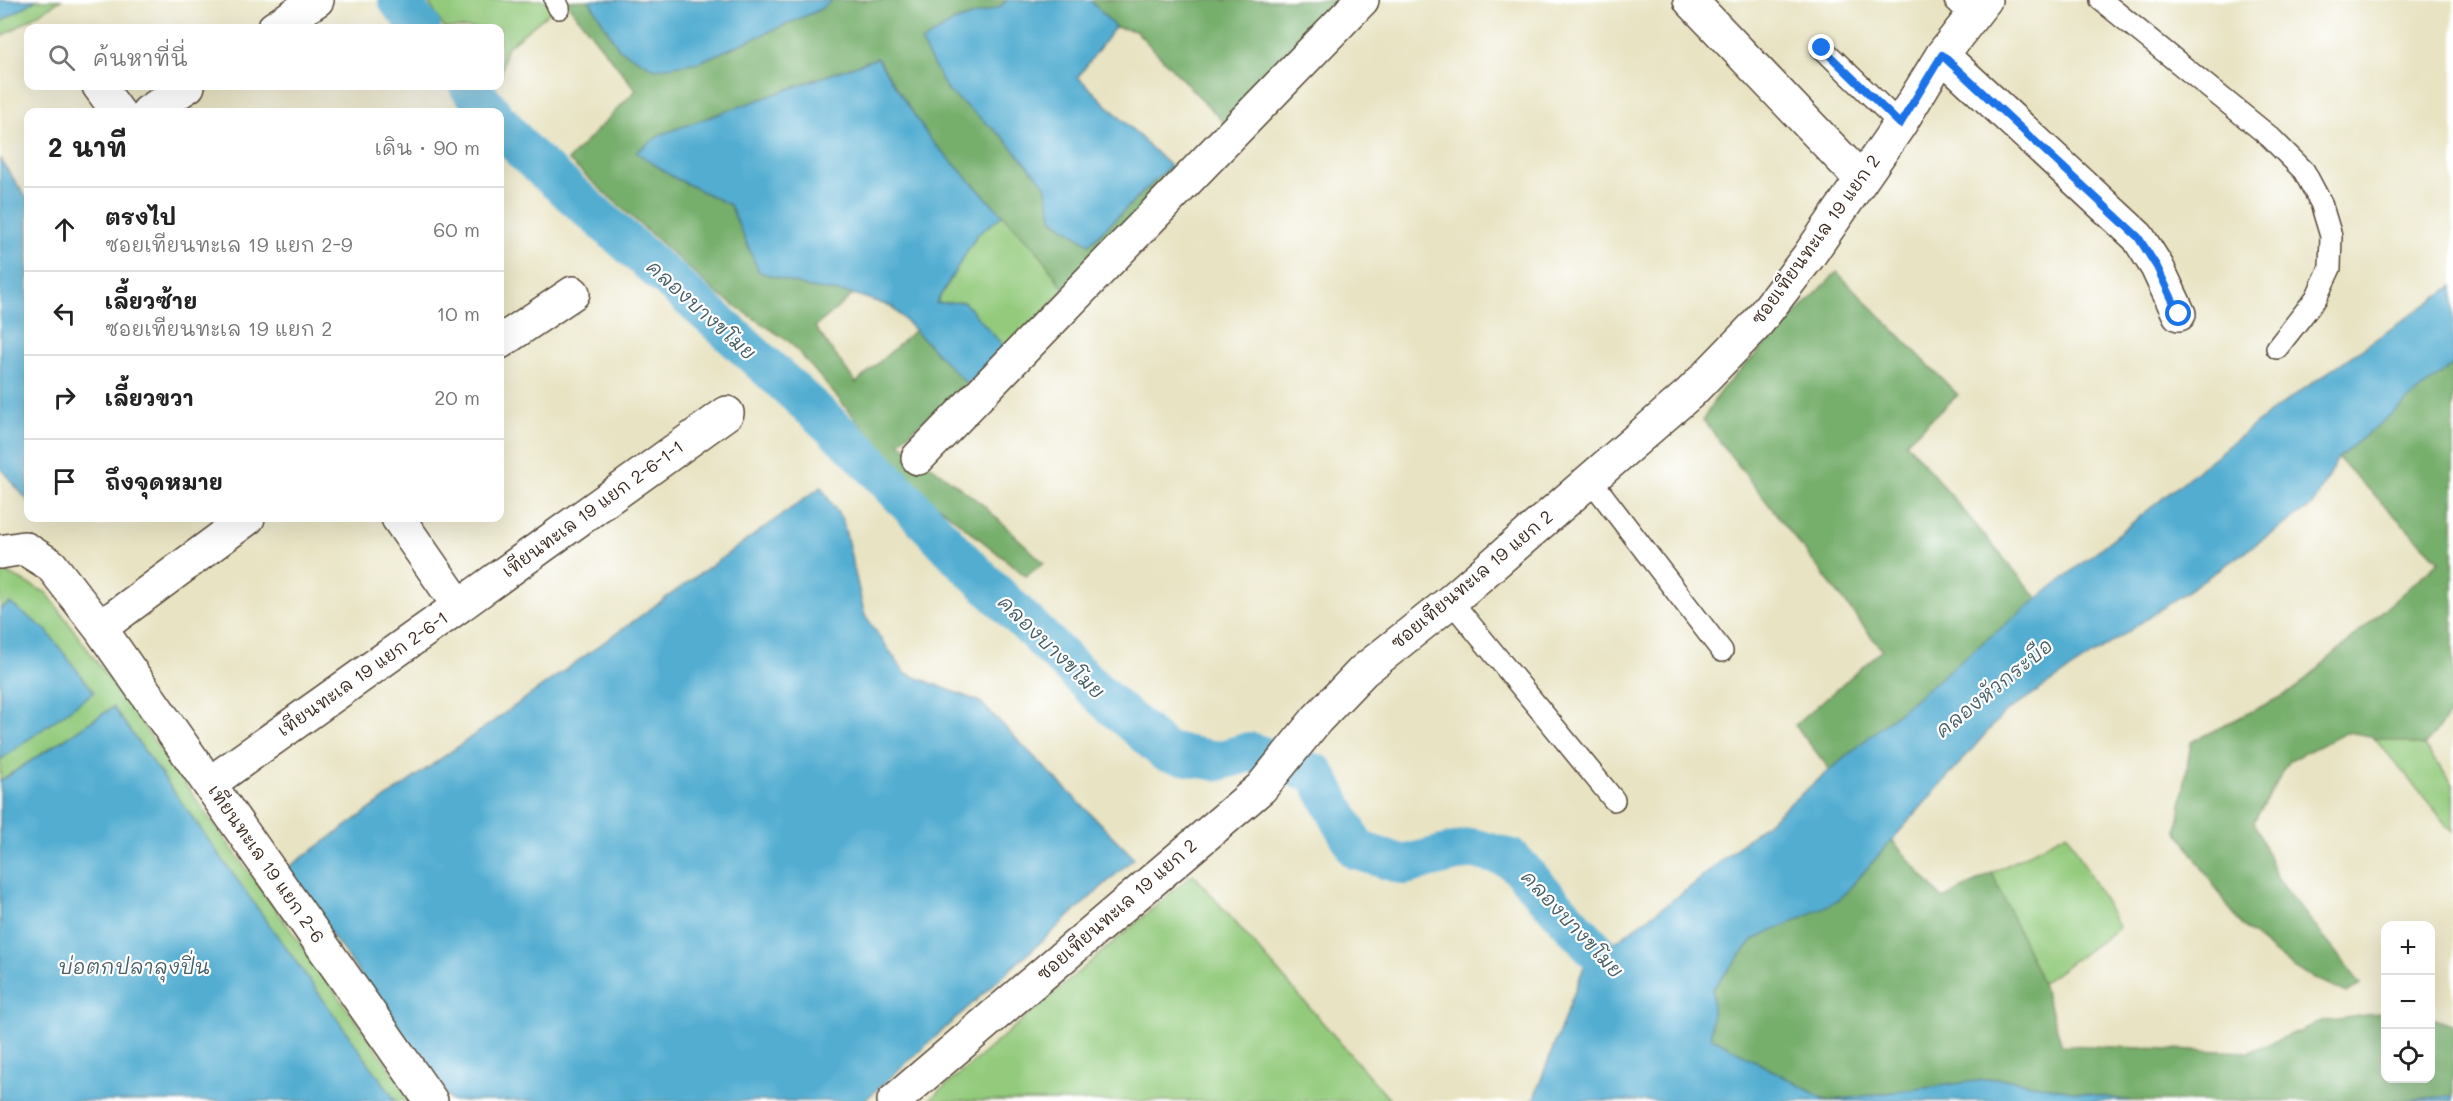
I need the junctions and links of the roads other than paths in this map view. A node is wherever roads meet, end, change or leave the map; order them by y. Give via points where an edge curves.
1 (316, 0) edge
2 (1362, 0) edge
3 (1690, 0) edge
4 (2101, 0) edge
5 (1971, 5) edge
6 (280, 24) edge
7 (1822, 48) dead end
8 (1942, 55) junction
9 (102, 90) edge
10 (182, 90) edge
11 (115, 108) edge
12 (154, 108) edge
13 (1900, 124) junction
14 (1861, 179) junction
15 (573, 293) dead end
16 (2179, 314) dead end
17 (504, 339) edge
18 (2277, 348) dead end
19 (727, 413) dead end
20 (918, 458) dead end
21 (1590, 479) junction
22 (243, 522) edge
23 (401, 522) edge
24 (0, 552) edge
25 (1451, 601) junction
26 (459, 606) junction
27 (100, 628) junction
28 (1722, 651) dead end
29 (209, 784) junction
30 (1614, 800) dead end
31 (431, 1101) edge
32 (894, 1101) edge

1 - 6 street
2 - 20 street
3 - 14 street
4 - 18 lane via 2270,137 2304,171 2321,203 2331,236 2330,268 2316,298
5 - 8 street, ซอยเทียนทะเล 19 แยก 2
7 - 13 lane
8 - 13 street, ซอยเทียนทะเล 19 แยก 2
8 - 16 street via 2138,237
9 - 11 street
10 - 12 street
13 - 14 street, ซอยเทียนทะเล 19 แยก 2
14 - 21 street, ซอยเทียนทะเล 19 แยก 2 via 1755,326 1690,393
15 - 17 street
19 - 26 street, เทียนทะเล 19 แยก 2-6-1-1
21 - 25 street, ซอยเทียนทะเล 19 แยก 2
21 - 28 lane
22 - 27 street
23 - 26 street, เทียนทะเล 19 แยก 2-6-1
24 - 27 street, เทียนทะเล 19 แยก 2-6 via 24,548 51,565
25 - 30 lane
25 - 32 street, ซอยเทียนทะเล 19 แยก 2 via 1363,671 1317,719 1261,788
26 - 29 street, เทียนทะเล 19 แยก 2-6-1
27 - 29 street, เทียนทะเล 19 แยก 2-6
29 - 31 street, เทียนทะเล 19 แยก 2-6

